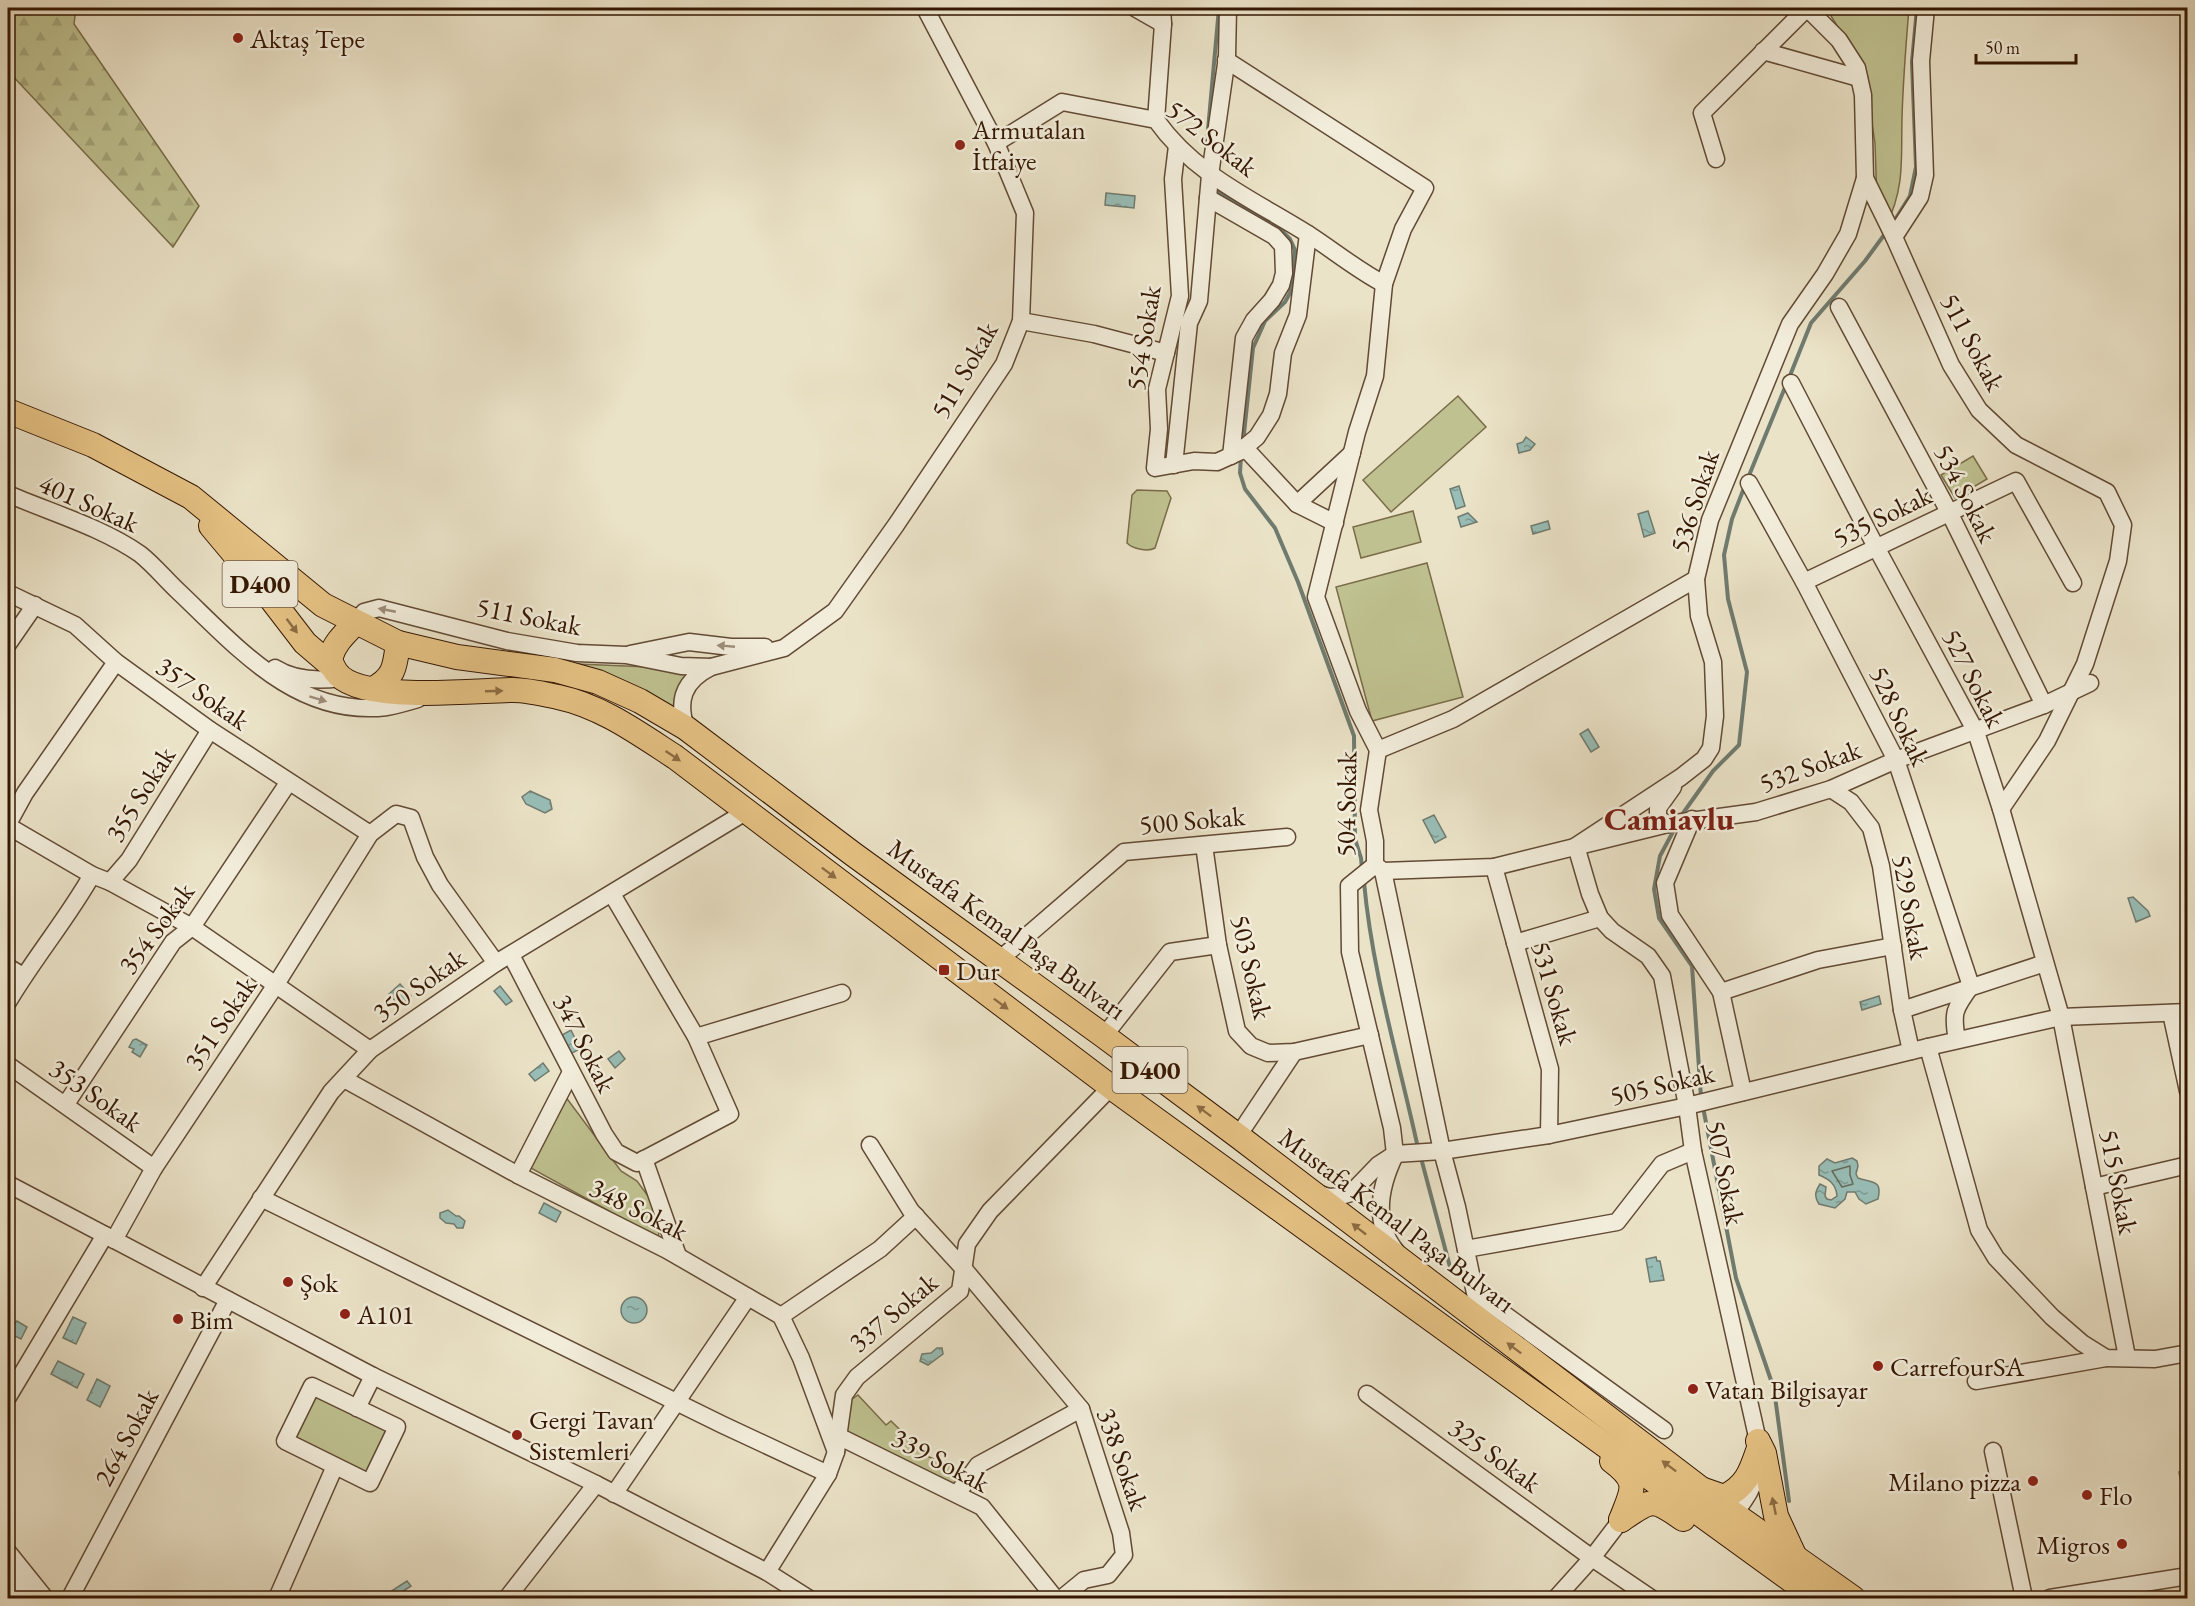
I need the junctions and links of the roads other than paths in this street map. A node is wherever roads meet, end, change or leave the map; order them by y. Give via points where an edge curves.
1 (925, 8) edge
2 (1135, 8) edge
3 (1228, 8) edge
4 (1807, 8) edge
5 (1926, 8) edge
6 (1161, 12) edge
7 (1763, 51) junction
8 (1226, 60) junction
9 (1859, 78) junction
10 (1156, 120) junction
11 (996, 143) junction
12 (1177, 146) junction
13 (1716, 159) dead end
14 (1210, 175) junction
15 (1865, 178) junction
16 (1208, 198) junction
17 (1891, 231) junction
18 (1308, 234) junction
19 (1384, 284) junction
20 (1839, 307) dead end
21 (1021, 321) junction
22 (1166, 353) junction
23 (1791, 383) dead end
24 (8, 411) edge
25 (1237, 452) junction
26 (1352, 453) junction
27 (1174, 465) junction
28 (1749, 483) dead end
29 (8, 494) edge
30 (191, 497) junction
31 (1297, 504) junction
32 (1948, 512) junction
33 (1335, 523) junction
34 (1876, 547) junction
35 (1696, 579) junction
36 (1804, 582) junction
37 (2073, 583) dead end
38 (173, 587) junction
39 (8, 593) edge
40 (35, 605) junction
41 (424, 619) junction
42 (355, 623) junction
43 (398, 643) junction
44 (8, 644) edge
45 (784, 648) junction
46 (626, 655) junction
47 (116, 662) junction
48 (711, 667) junction
49 (336, 673) junction
50 (2090, 682) dead end
51 (373, 689) junction
52 (448, 692) junction
53 (2071, 692) junction
54 (2043, 705) junction
55 (348, 706) junction
56 (686, 728) junction
57 (210, 730) junction
58 (1976, 732) junction
59 (1377, 750) junction
60 (1896, 760) junction
61 (1681, 777) junction
62 (288, 783) junction
63 (1831, 789) junction
64 (2001, 809) junction
65 (747, 811) junction
66 (1692, 819) junction
67 (1668, 824) junction
68 (8, 825) edge
69 (370, 834) junction
70 (1287, 837) dead end
71 (1204, 845) junction
72 (1576, 846) junction
73 (1494, 867) junction
74 (1379, 868) junction
75 (92, 874) junction
76 (110, 882) junction
77 (612, 894) junction
78 (1600, 918) junction
79 (192, 927) junction
80 (1515, 943) junction
81 (1218, 945) junction
82 (1893, 946) junction
83 (503, 959) junction
84 (999, 960) junction
85 (2046, 963) junction
86 (8, 967) edge
87 (23, 976) junction
88 (275, 986) junction
89 (1971, 986) junction
90 (1721, 992) junction
91 (842, 993) dead end
92 (8, 1002) edge
93 (1902, 1010) junction
94 (2179, 1012) edge
95 (2061, 1017) junction
96 (1370, 1035) junction
97 (1104, 1036) junction
98 (696, 1037) junction
99 (1957, 1040) junction
100 (1928, 1047) junction
101 (370, 1050) junction
102 (1911, 1051) junction
103 (1294, 1052) junction
104 (8, 1065) edge
105 (572, 1072) junction
106 (344, 1079) junction
107 (1111, 1087) junction
108 (2187, 1091) edge
109 (1743, 1092) junction
110 (66, 1104) junction
111 (1687, 1106) junction
112 (1549, 1135) junction
113 (1238, 1136) junction
114 (870, 1144) dead end
115 (1442, 1151) junction
116 (1693, 1151) junction
117 (1395, 1154) junction
118 (644, 1159) junction
119 (2187, 1165) edge
120 (154, 1168) junction
121 (518, 1175) junction
122 (8, 1184) edge
123 (2094, 1187) junction
124 (1308, 1190) junction
125 (261, 1198) junction
126 (916, 1216) junction
127 (110, 1238) junction
128 (1466, 1249) junction
129 (678, 1256) junction
130 (964, 1269) junction
131 (1411, 1269) junction
132 (203, 1288) junction
133 (748, 1297) junction
134 (228, 1300) junction
135 (781, 1316) junction
136 (2187, 1353) edge
137 (2127, 1357) junction
138 (2106, 1358) junction
139 (1496, 1367) junction
140 (373, 1376) junction
141 (1976, 1382) dead end
142 (1367, 1394) dead end
143 (8, 1397) edge
144 (678, 1403) junction
145 (357, 1408) junction
146 (1081, 1409) junction
147 (1664, 1431) dead end
148 (837, 1444) junction
149 (1758, 1444) junction
150 (1992, 1451) dead end
151 (334, 1466) junction
152 (828, 1474) junction
153 (596, 1484) junction
154 (1699, 1488) junction
155 (614, 1494) junction
156 (957, 1494) junction
157 (1621, 1520) junction
158 (1727, 1521) junction
159 (8, 1552) edge
160 (1592, 1558) junction
161 (1796, 1560) junction
162 (8, 1572) edge
163 (766, 1572) junction
164 (2187, 1576) edge
165 (1081, 1591) edge
166 (513, 1596) edge
167 (1815, 1598) edge
168 (30, 1599) edge
169 (45, 1599) edge
170 (70, 1599) edge
171 (277, 1599) edge
172 (808, 1599) edge
173 (1055, 1599) edge
174 (1062, 1599) edge
175 (1556, 1599) edge
176 (1651, 1599) edge
177 (1853, 1599) edge
178 (2024, 1599) edge
179 (2050, 1599) edge

1 - 11 street, 511 Sokak
2 - 6 street
3 - 8 street
4 - 7 street
4 - 9 street, 511 Sokak via 1839,40
5 - 17 street via 1921,61 1925,175 1920,196
6 - 10 street
7 - 9 street
7 - 13 street via 1702,113
8 - 14 street
8 - 19 street via 1425,188 1403,229
9 - 15 street, 511 Sokak
10 - 11 street, 572 Sokak via 1062,102
10 - 12 street, 572 Sokak
11 - 21 street, 511 Sokak via 1025,213
12 - 14 street, 572 Sokak
12 - 22 street, 554 Sokak via 1173,179 1180,296
14 - 16 street
14 - 18 street, 572 Sokak
15 - 17 street, 511 Sokak
15 - 35 street, 536 Sokak via 1848,234 1790,324 1710,520
16 - 25 street via 1274,236 1283,246 1281,285 1244,338
16 - 27 street via 1199,301 1189,322
17 - 53 street, 511 Sokak via 1951,365 1979,410 2016,445 2107,492 2122,525 2118,561 2085,664
18 - 19 street, 572 Sokak
18 - 25 street via 1298,315 1282,353 1278,394 1257,437
19 - 26 street via 1376,376
20 - 32 street, 534 Sokak
21 - 22 street via 1094,334
21 - 45 street, 511 Sokak via 1004,364 897,525 835,610
22 - 27 street, 554 Sokak via 1157,389 1159,429 1155,468
23 - 34 street, 527 Sokak
24 - 30 highway, D400 via 93,446
25 - 27 street via 1216,462
25 - 31 street
26 - 31 street
26 - 33 street
28 - 36 street, 528 Sokak
29 - 38 street, 401 Sokak via 117,539 143,556
30 - 42 highway, D400 via 323,605
30 -> 49 highway, D400 via 304,643
31 - 33 street
32 - 34 street, 535 Sokak
32 - 37 street, 535 Sokak via 2016,481
32 - 54 street, 534 Sokak
33 - 59 street, 504 Sokak via 1316,597 1358,711
34 - 36 street, 535 Sokak
34 - 58 street, 527 Sokak
35 - 59 street, 536 Sokak via 1453,719
35 - 61 street via 1699,616 1713,662 1715,716 1711,748 1704,759
36 - 60 street, 528 Sokak
38 - 49 street via 278,670 320,681
38 -> 55 street via 274,678 313,698
39 - 40 street, 357 Sokak
40 - 44 street
40 - 47 street, 357 Sokak via 75,625
41 -> 42 street, 511 Sokak via 379,608 364,612
41 - 43 street via 404,630
41 - 46 street, 511 Sokak via 507,641 577,653
42 - 43 highway, D400
42 - 49 highway via 339,640 330,658
43 - 51 highway via 396,666 386,682
43 - 56 highway, Mustafa Kemal Paşa Bulvarı / D400 via 457,657 555,670 598,682
45 -> 46 street, 511 Sokak via 689,642
45 - 48 street, 511 Sokak
46 - 48 street, 511 Sokak via 681,666
47 - 57 street, 357 Sokak
47 - 68 street via 25,793
48 - 56 street, 511 Sokak via 686,688 681,713
49 - 51 highway, D400 via 358,687
50 - 53 street, 532 Sokak
51 - 52 highway, Mustafa Kemal Paşa Bulvarı / D400
51 - 55 street via 362,701
52 - 55 street via 386,707
52 -> 65 highway, Mustafa Kemal Paşa Bulvarı / D400 via 516,690 560,697 606,714 675,757
53 - 54 street, 532 Sokak
53 - 64 street, 511 Sokak via 2047,741
54 - 58 street, 532 Sokak
56 - 84 highway, Mustafa Kemal Paşa Bulvarı / D400
57 - 62 street, 357 Sokak
57 - 76 street, 355 Sokak via 129,860
58 - 60 street, 532 Sokak
58 - 64 street, 527 Sokak
59 - 74 street, 504 Sokak via 1369,810
60 - 63 street, 532 Sokak
60 - 89 street, 528 Sokak
61 - 67 street via 1658,808 1658,819
61 - 72 street
62 - 69 street, 357 Sokak
62 - 79 street, 354 Sokak
63 - 66 street, 532 Sokak via 1756,812
63 - 82 street, 529 Sokak via 1851,802 1870,828 1881,866
64 - 85 street, 527 Sokak
65 - 77 street, 350 Sokak
65 -> 107 highway, Mustafa Kemal Paşa Bulvarı / D400
66 - 67 street, 532 Sokak
66 - 90 street via 1665,883 1670,915
67 - 72 street, 532 Sokak
68 - 75 street
69 - 83 street, 347 Sokak via 396,814 411,818 440,885
69 - 88 street, 351 Sokak
70 - 71 street, 500 Sokak
71 - 81 street, 503 Sokak
71 - 84 street, 500 Sokak via 1124,852
72 - 73 street, 532 Sokak
72 - 78 street, 507 Sokak
73 - 74 street, 532 Sokak
73 - 80 street, 531 Sokak
74 - 96 street, 504 Sokak via 1349,886 1350,952
74 - 115 street
75 - 76 street
75 - 87 street
76 - 79 street
77 - 83 street, 350 Sokak
77 - 98 street
78 - 80 street
78 - 111 street, 507 Sokak via 1648,956 1662,976
79 - 88 street
79 - 110 street, 354 Sokak via 173,942
80 - 112 street, 531 Sokak via 1550,1069
81 - 97 street via 1170,952
81 - 103 street, 503 Sokak via 1237,1031 1251,1046 1268,1053
82 - 90 street via 1818,960
82 - 93 street, 529 Sokak
83 - 101 street, 350 Sokak
83 - 105 street, 347 Sokak
84 - 97 highway, Mustafa Kemal Paşa Bulvarı / D400
85 - 89 street
85 - 95 street, 527 Sokak
86 - 87 street
87 - 92 street
88 - 101 street
88 - 120 street, 351 Sokak
89 - 93 street
89 - 99 street via 1953,1017
90 - 109 street
91 - 98 street
93 - 102 street, 529 Sokak
94 - 95 street
94 - 108 street
95 - 99 street, 505 Sokak
95 - 123 street, 515 Sokak
96 - 103 street, 503 Sokak
96 - 117 street, 504 Sokak
113 -> 97 highway, Mustafa Kemal Paşa Bulvarı / D400
98 - 118 street via 730,1114
99 - 100 street, 505 Sokak
100 - 102 street, 505 Sokak
100 - 138 street via 1978,1230 1996,1258 2052,1317
101 - 106 street, 350 Sokak
102 - 109 street, 505 Sokak
103 - 113 street
104 - 110 street, 353 Sokak
105 - 118 street, 347 Sokak via 616,1152 637,1163
105 - 121 street
106 - 121 street, 348 Sokak
106 - 125 street, 350 Sokak via 331,1092
107 - 130 street, 337 Sokak via 990,1211 967,1244
107 - 139 highway, Mustafa Kemal Paşa Bulvarı / D400
109 - 111 street, 505 Sokak
110 - 120 street, 353 Sokak
111 - 112 street, 505 Sokak
111 - 116 street, 507 Sokak
112 - 115 street, 505 Sokak
113 - 124 highway, Mustafa Kemal Paşa Bulvarı / D400
114 - 126 street, 338 Sokak
115 - 117 street, 505 Sokak
115 - 128 street
116 - 128 street via 1662,1164 1617,1222
116 - 149 street, 507 Sokak
117 - 124 street via 1378,1165 1351,1193 1329,1197
117 - 131 street via 1386,1173 1380,1218 1391,1245
118 - 129 street
119 - 123 street
120 - 127 street, 351 Sokak
121 - 129 street, 348 Sokak
122 - 127 street
123 - 137 street, 515 Sokak
131 -> 124 highway, Mustafa Kemal Paşa Bulvarı / D400
125 - 132 street, 350 Sokak
125 - 144 street
126 - 130 street, 338 Sokak
126 - 135 street via 880,1249
127 - 132 street
127 - 143 street, 351 Sokak
128 - 147 street via 1475,1293
129 - 133 street, 348 Sokak
130 - 146 street, 338 Sokak
130 - 148 street, 337 Sokak via 960,1291 854,1381 844,1395
154 -> 131 highway, Mustafa Kemal Paşa Bulvarı / D400
132 - 134 street
133 - 135 street, 348 Sokak
133 - 144 street
134 - 140 street
134 - 170 street, 264 Sokak
135 - 148 street
136 - 137 street via 2156,1359
137 - 138 street
138 - 141 street
139 - 157 highway via 1627,1472 1631,1494
139 - 158 highway, Mustafa Kemal Paşa Bulvarı / D400
140 - 145 street
140 - 153 street
142 - 160 street, 325 Sokak
144 - 152 street
144 - 155 street
145 - 151 street via 397,1427 369,1483
145 - 151 street via 312,1386 285,1441
146 - 156 street via 978,1465
146 - 165 street, 338 Sokak via 1121,1533 1124,1555 1108,1575 1084,1580
148 - 152 street, 337 Sokak
148 - 156 street, 339 Sokak
149 - 154 highway via 1751,1469 1734,1492 1724,1497
149 - 158 street, 507 Sokak via 1758,1470 1752,1490
161 -> 149 highway via 1779,1523 1764,1453
150 - 178 street
151 - 171 street
152 - 163 street, 337 Sokak
153 - 155 street
153 - 166 street
154 - 158 highway, Mustafa Kemal Paşa Bulvarı / D400
155 - 163 street
156 - 173 street, 339 Sokak via 982,1507
157 - 160 street
157 - 167 highway via 1644,1504 1660,1503 1735,1555
158 - 161 highway, Mustafa Kemal Paşa Bulvarı / D400
158 - 167 highway, Mustafa Kemal Paşa Bulvarı / D400
159 - 169 street
160 - 175 street
160 - 176 street, 325 Sokak
161 - 177 highway, Mustafa Kemal Paşa Bulvarı / D400
162 - 168 street
163 - 172 street
164 - 179 street
165 - 174 street, 338 Sokak

